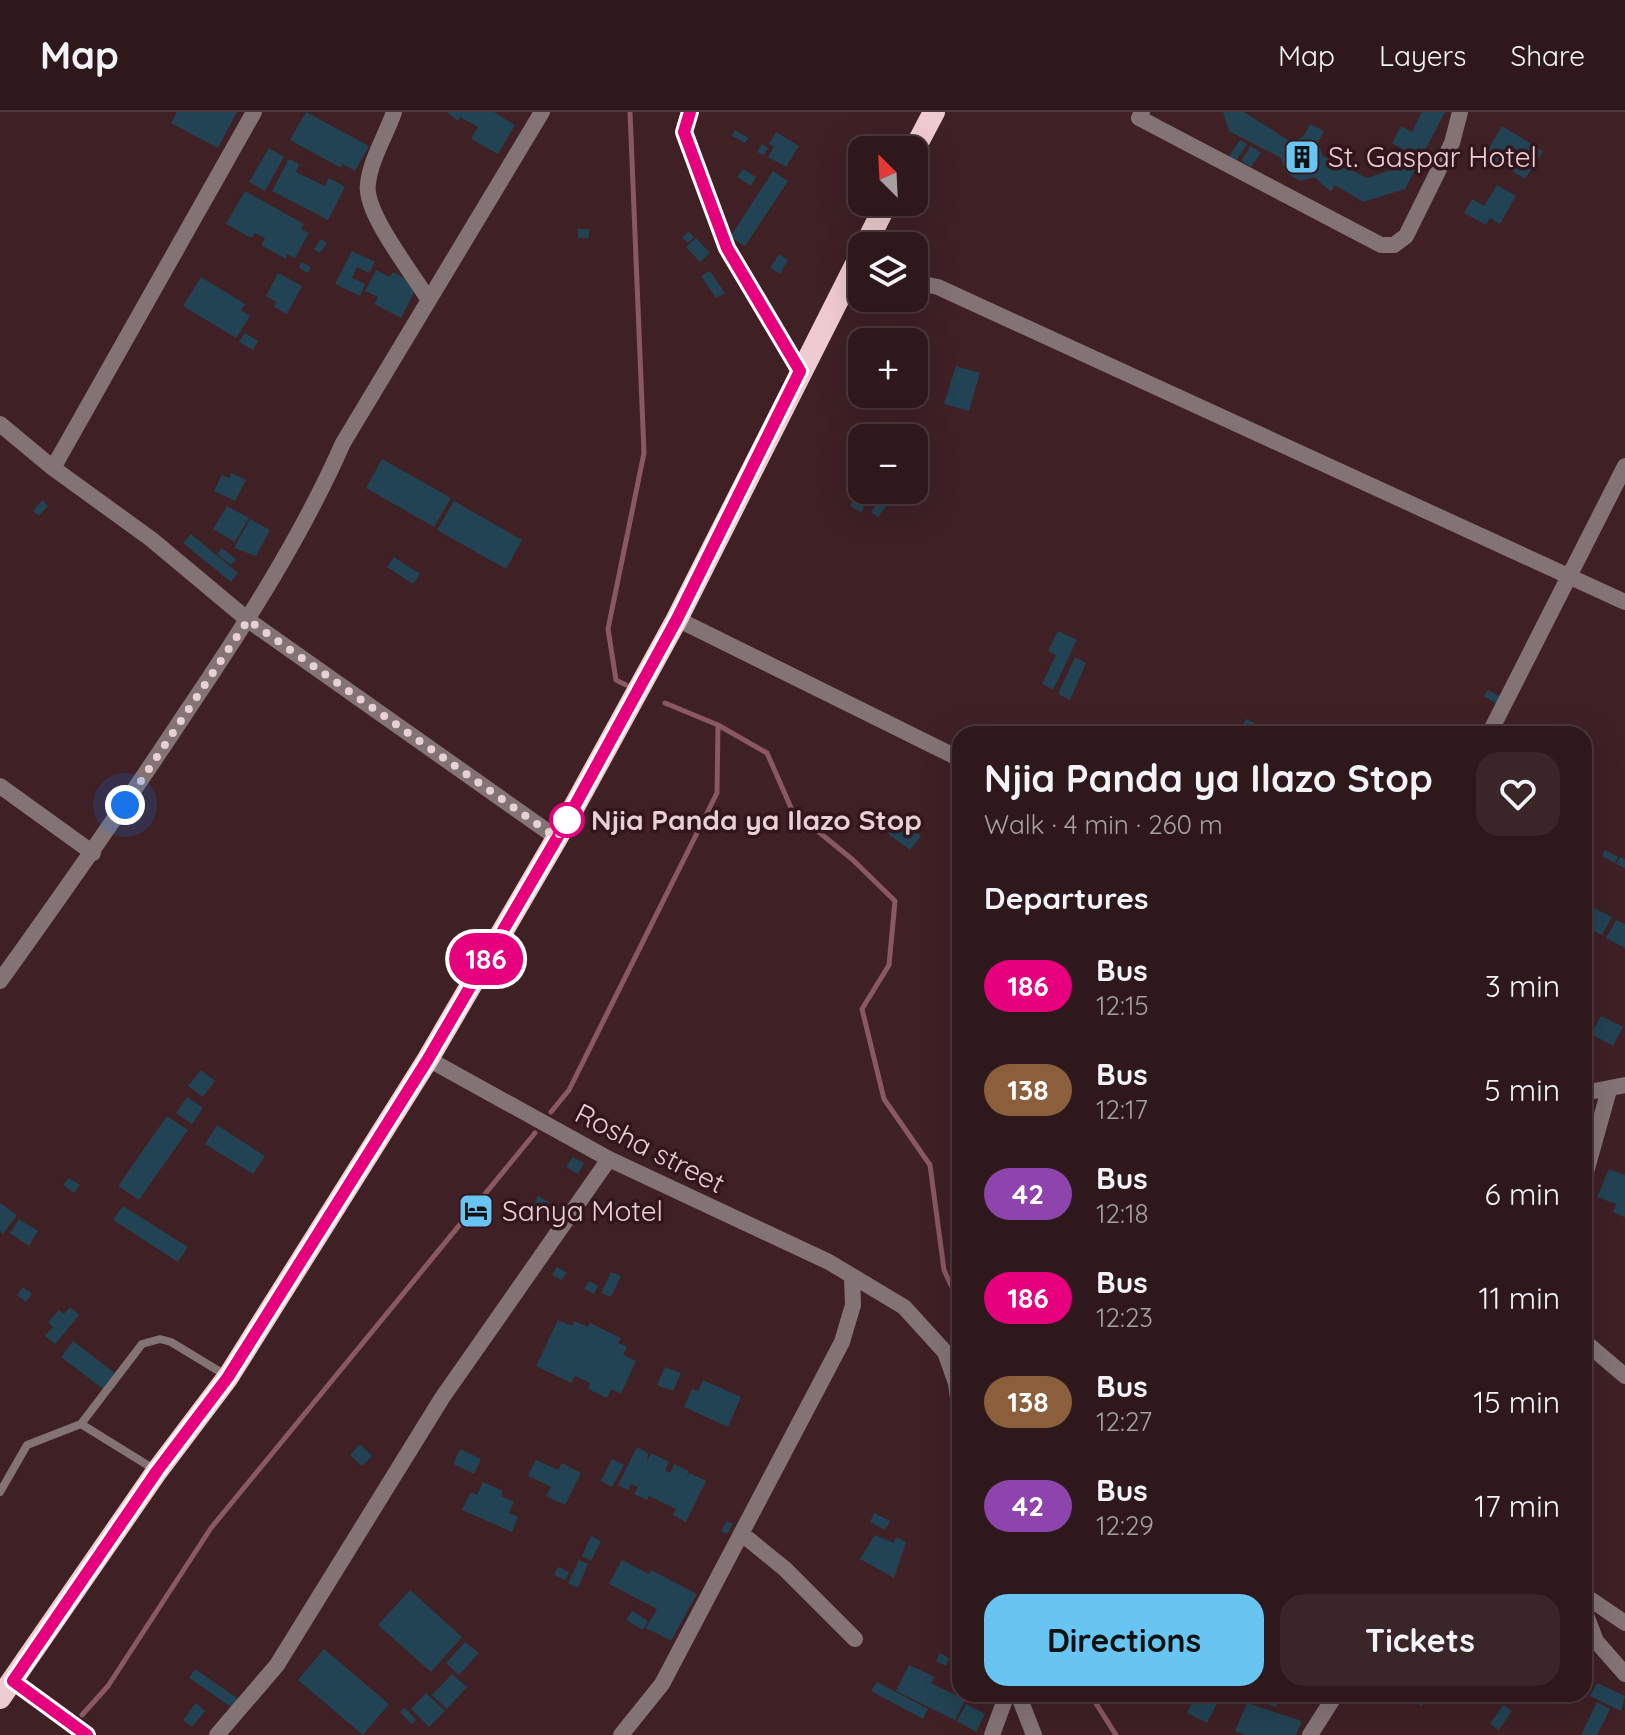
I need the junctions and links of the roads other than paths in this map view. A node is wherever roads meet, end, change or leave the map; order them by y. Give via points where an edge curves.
1 (254, 112) edge
2 (394, 112) edge
3 (542, 112) edge
4 (690, 112) edge
5 (934, 112) edge
6 (1142, 112) edge
7 (1460, 112) edge
8 (921, 136) edge
9 (848, 283) edge
10 (928, 286) edge
11 (428, 299) junction
12 (800, 371) junction
13 (0, 424) edge
14 (1625, 466) edge
15 (53, 468) junction
16 (1569, 577) junction
17 (1625, 602) edge
18 (677, 619) junction
19 (248, 620) junction
20 (1493, 726) edge
21 (952, 755) edge
22 (0, 786) edge
23 (557, 838) junction
24 (93, 853) junction
25 (0, 981) edge
26 (428, 1059) junction
27 (1617, 1087) edge
28 (1592, 1092) edge
29 (1592, 1157) edge
30 (609, 1159) junction
31 (852, 1277) junction
32 (1592, 1348) edge
33 (952, 1372) edge
34 (1625, 1376) edge
35 (228, 1377) junction
36 (81, 1424) junction
37 (157, 1471) junction
38 (0, 1492) edge
39 (742, 1534) junction
40 (1592, 1600) edge
41 (1625, 1623) edge
42 (1592, 1631) edge
43 (855, 1639) dead end
44 (1625, 1674) edge
45 (6, 1690) edge
46 (1004, 1702) edge
47 (1021, 1702) edge
48 (1331, 1702) edge
49 (87, 1735) edge
50 (217, 1735) edge
51 (621, 1735) edge
52 (992, 1735) edge
53 (1034, 1735) edge
54 (1310, 1735) edge

1 - 15 street
2 - 11 street via 367,195
3 - 11 street
4 - 12 street via 684,132 727,248
5 - 8 highway
6 - 7 street via 1139,118 1381,245 1394,245 1406,236 1452,143
9 - 12 highway
10 - 16 street
11 - 19 street
12 - 18 highway
13 - 15 street
14 - 16 street
15 - 19 street via 151,539
16 - 17 street
16 - 20 street
18 - 21 street
18 - 23 highway
19 - 23 street
19 - 24 street
22 - 24 street
23 - 26 highway
24 - 25 street
26 - 30 street, Rosha street
26 - 35 highway
27 - 28 street
27 - 29 street
30 - 31 street, Rosha street
30 - 50 street via 442,1398 277,1665
31 - 33 street, Rosha street via 904,1307 933,1336
31 - 39 street via 853,1305 842,1342
32 - 34 street
35 - 36 lane via 171,1342 151,1340 142,1344
35 - 37 highway
36 - 37 lane
36 - 38 lane via 27,1445
37 - 45 highway
39 - 43 street
39 - 51 street via 662,1684
40 - 41 street
42 - 44 street
45 - 49 street
46 - 52 street
47 - 53 street
48 - 54 street

